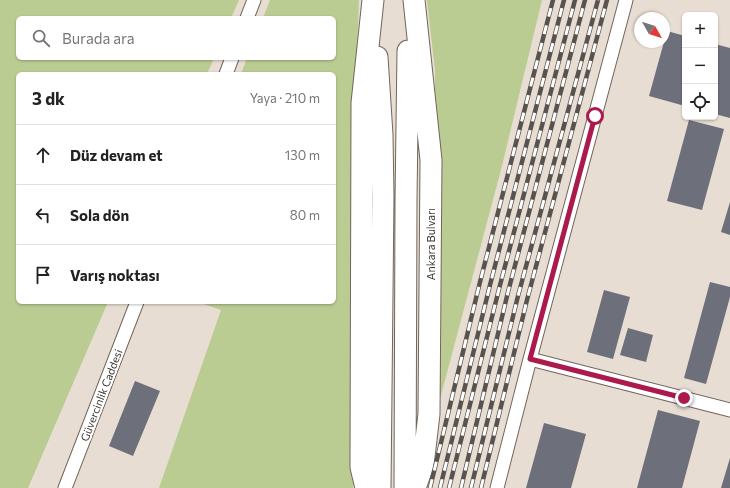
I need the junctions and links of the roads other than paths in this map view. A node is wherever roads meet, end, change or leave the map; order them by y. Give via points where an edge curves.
1 (254, 0) edge
2 (374, 0) edge
3 (408, 0) edge
4 (414, 0) edge
5 (626, 0) edge
6 (248, 16) edge
7 (231, 60) edge
8 (227, 72) edge
9 (136, 304) edge
10 (530, 359) junction
11 (730, 410) edge
12 (65, 488) edge
13 (366, 488) edge
14 (380, 488) edge
15 (405, 488) edge
16 (416, 488) edge
17 (498, 488) edge

1 - 6 street
2 - 13 main road via 362,103 361,466
2 - 14 main road via 383,197
3 - 15 main road
4 - 16 main road, Ankara Bulvarı via 431,160 429,414 423,465
5 - 10 street
7 - 8 street
9 - 12 street, Güvercinlik Caddesi
10 - 11 street
10 - 17 street

